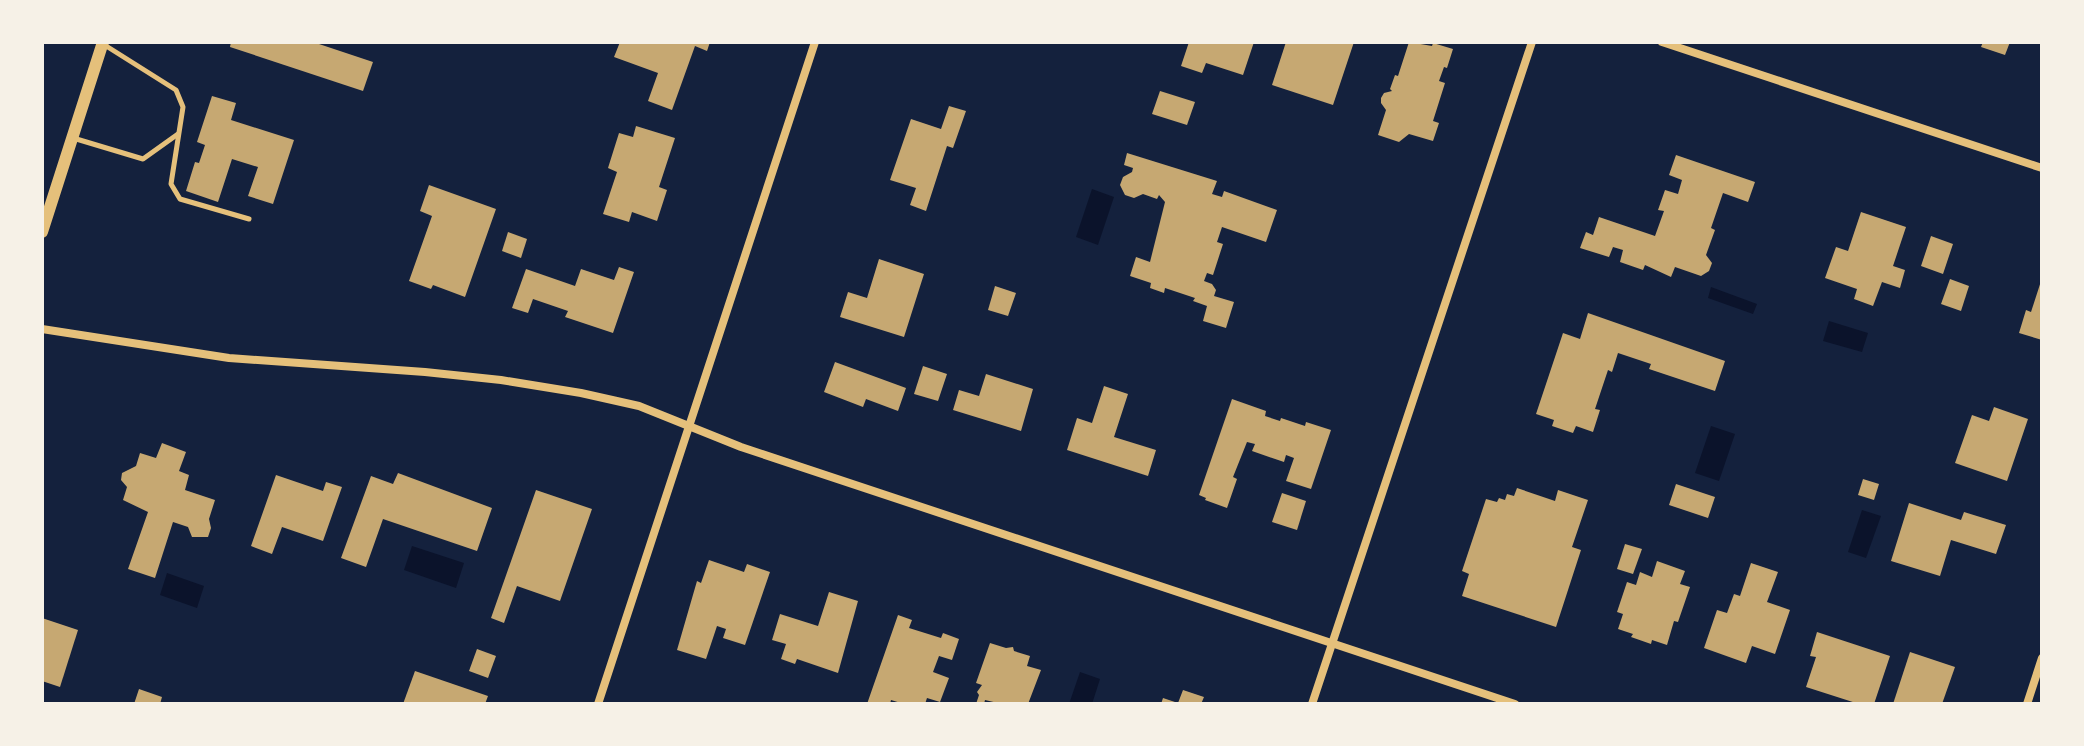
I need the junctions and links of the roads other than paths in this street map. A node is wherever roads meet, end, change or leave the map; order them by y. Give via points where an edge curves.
1 (815, 42) edge
2 (1532, 42) edge
3 (1662, 42) edge
4 (103, 43) edge
5 (178, 134) junction
6 (72, 137) junction
7 (2042, 168) edge
8 (249, 219) dead end
9 (42, 232) edge
10 (42, 329) edge
11 (690, 427) junction
12 (1332, 644) junction
13 (2042, 658) edge
14 (598, 704) edge
15 (1312, 704) edge
16 (1515, 704) edge
17 (2027, 704) edge

1 - 11 street
2 - 12 street
3 - 7 street
4 - 5 lane via 176,90 183,107
4 - 6 street
5 - 6 lane via 143,159
5 - 8 lane via 171,184 180,199
6 - 9 street
10 - 11 street via 229,358 501,380 639,406
11 - 12 street
11 - 14 street
12 - 15 street
12 - 16 street
13 - 17 street

